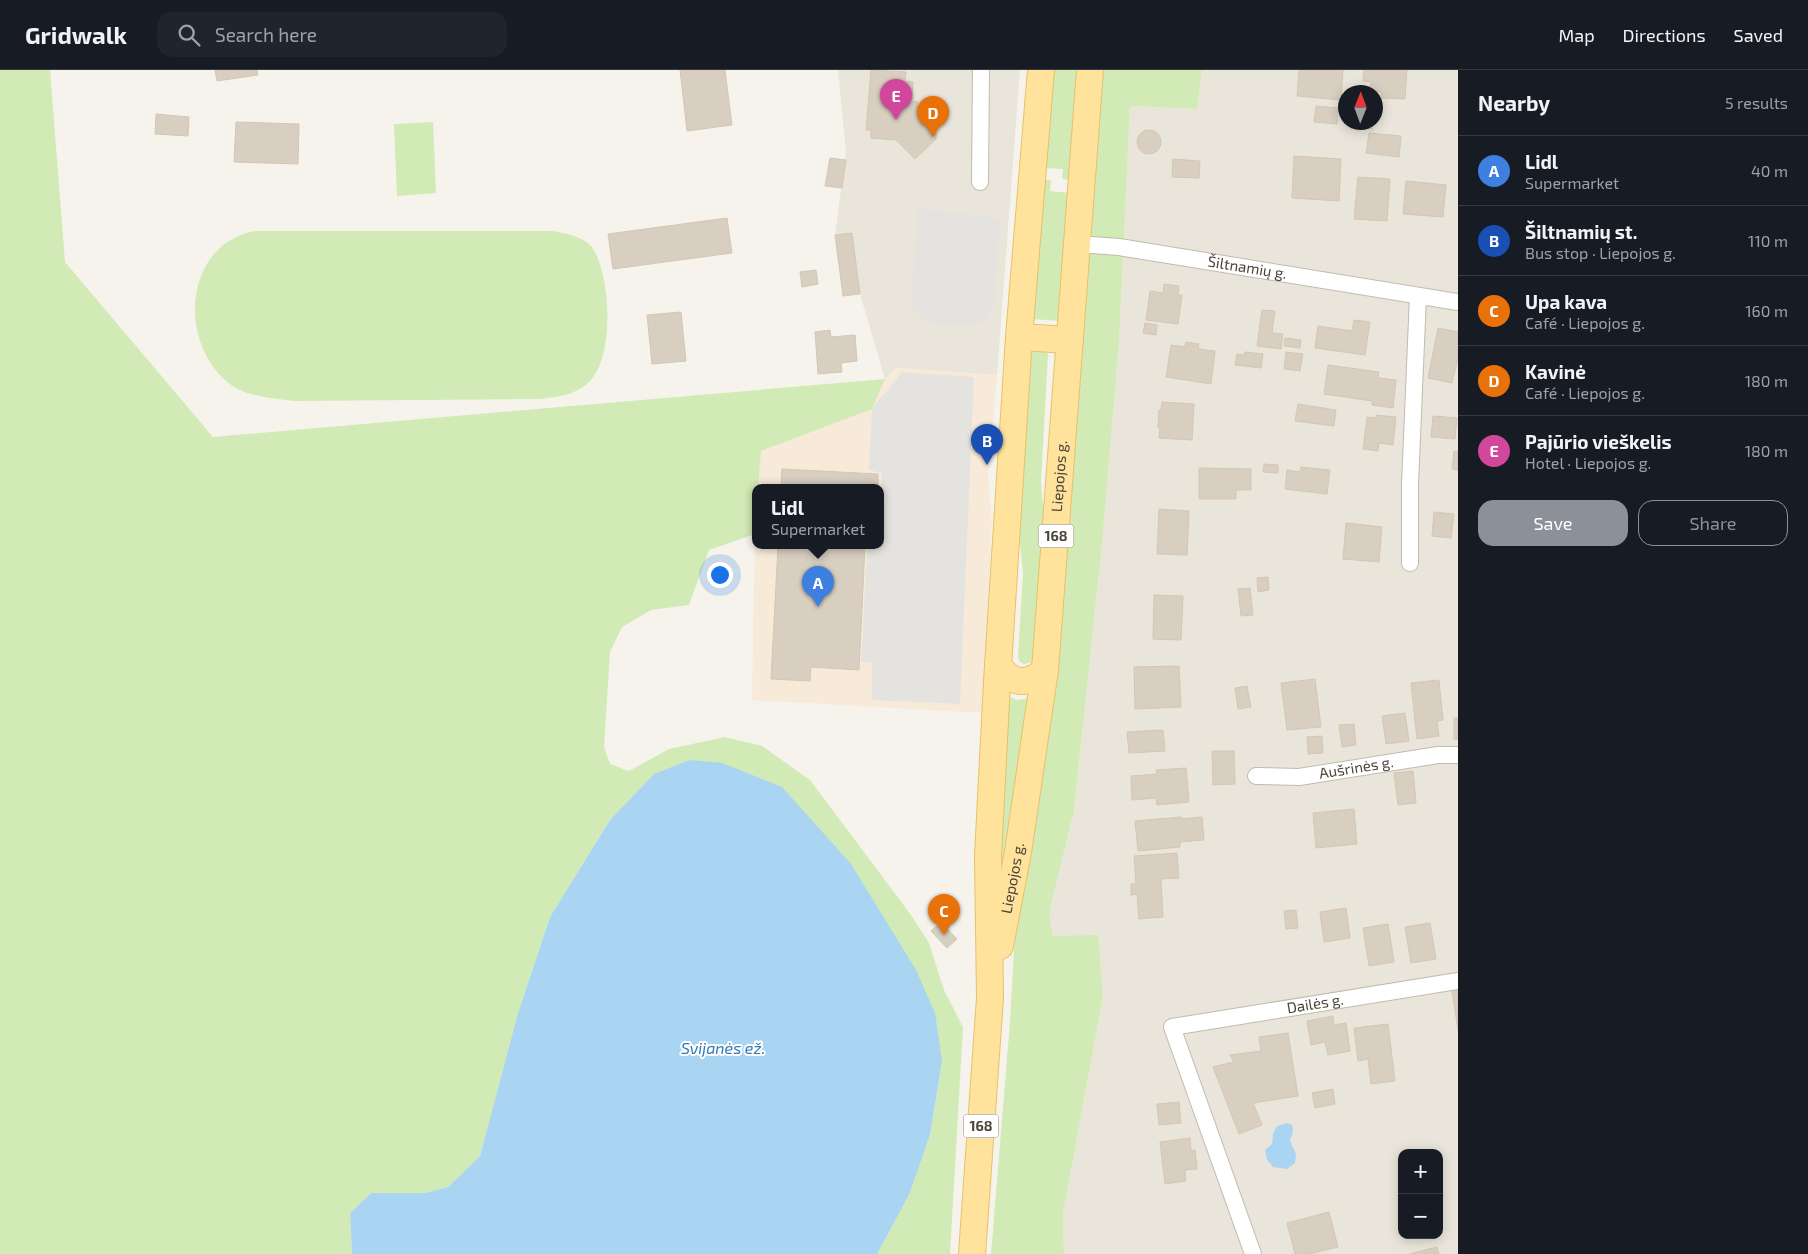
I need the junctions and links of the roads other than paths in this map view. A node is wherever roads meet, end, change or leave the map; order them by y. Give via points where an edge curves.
1 (981, 70) edge
2 (1041, 70) edge
3 (1090, 70) edge
4 (980, 182) dead end
5 (1078, 244) junction
6 (1418, 296) junction
7 (1458, 302) edge
8 (1019, 337) junction
9 (1070, 340) junction
10 (1410, 564) dead end
11 (998, 665) junction
12 (1045, 670) junction
13 (1458, 755) edge
14 (1256, 776) dead end
15 (1458, 981) edge
16 (990, 998) junction
17 (972, 1254) edge
18 (1253, 1254) edge

1 - 4 street
2 - 8 main road, Liepojos g. / 168
3 - 5 main road, Liepojos g. / 168
5 - 6 street, Šiltnamių g. via 1119,247
5 - 9 main road, Liepojos g. / 168
6 - 7 street, Šiltnamių g.
6 - 10 street
8 - 9 main road
8 - 11 main road, Liepojos g. / 168
9 - 12 main road, Liepojos g. / 168
11 - 12 main road via 1005,675 1015,680 1026,681
11 - 16 main road, Liepojos g. / 168 via 988,856
12 - 16 main road, Liepojos g. / 168 via 1018,852
13 - 14 street, Aušrinės g. via 1438,755 1299,777
15 - 18 street, Dailės g. via 1172,1027
16 - 17 main road, Liepojos g. / 168

